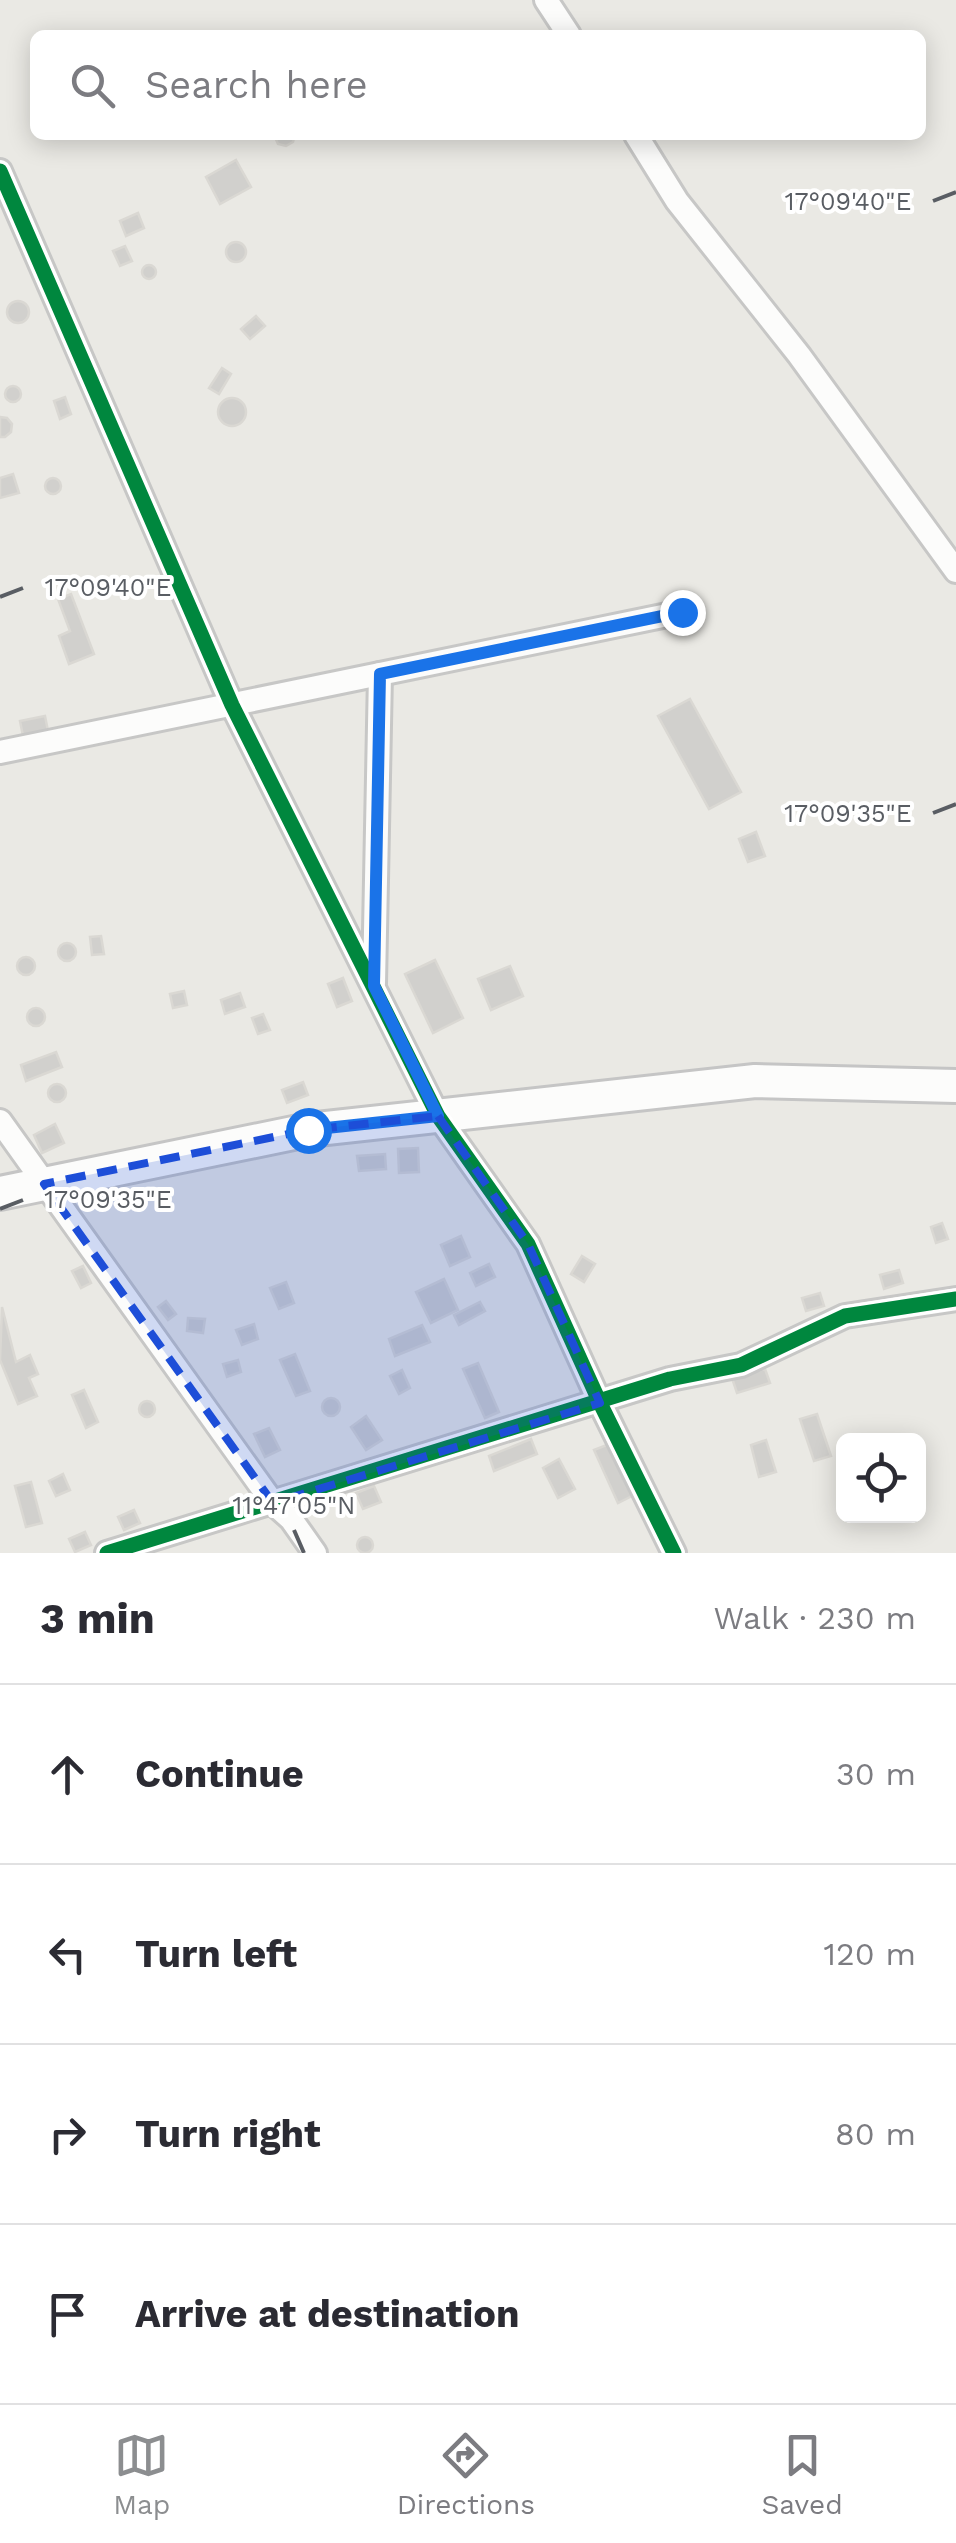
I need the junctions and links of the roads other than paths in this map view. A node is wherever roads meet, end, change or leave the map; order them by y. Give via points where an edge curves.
1 (546, 0) edge
2 (567, 30) edge
3 (639, 140) edge
4 (0, 171) edge
5 (956, 570) edge
6 (682, 612) dead end
7 (380, 674) junction
8 (232, 704) junction
9 (0, 752) edge
10 (374, 986) junction
11 (956, 1086) edge
12 (438, 1116) junction
13 (0, 1120) edge
14 (44, 1184) junction
15 (0, 1193) edge
16 (956, 1299) edge
17 (600, 1403) junction
18 (273, 1503) junction
19 (107, 1553) edge
20 (315, 1553) edge
21 (674, 1553) edge

1 - 2 street
3 - 5 street via 677,201
4 - 8 street
6 - 7 street
7 - 8 street
7 - 10 street
8 - 9 street
8 - 10 street
10 - 12 street
11 - 12 main road via 755,1081
12 - 14 main road via 308,1130
12 - 17 street via 528,1244
13 - 14 street
14 - 15 main road
14 - 18 street
16 - 17 street via 845,1316 742,1364
17 - 18 street
17 - 21 street
18 - 19 street
18 - 20 street

